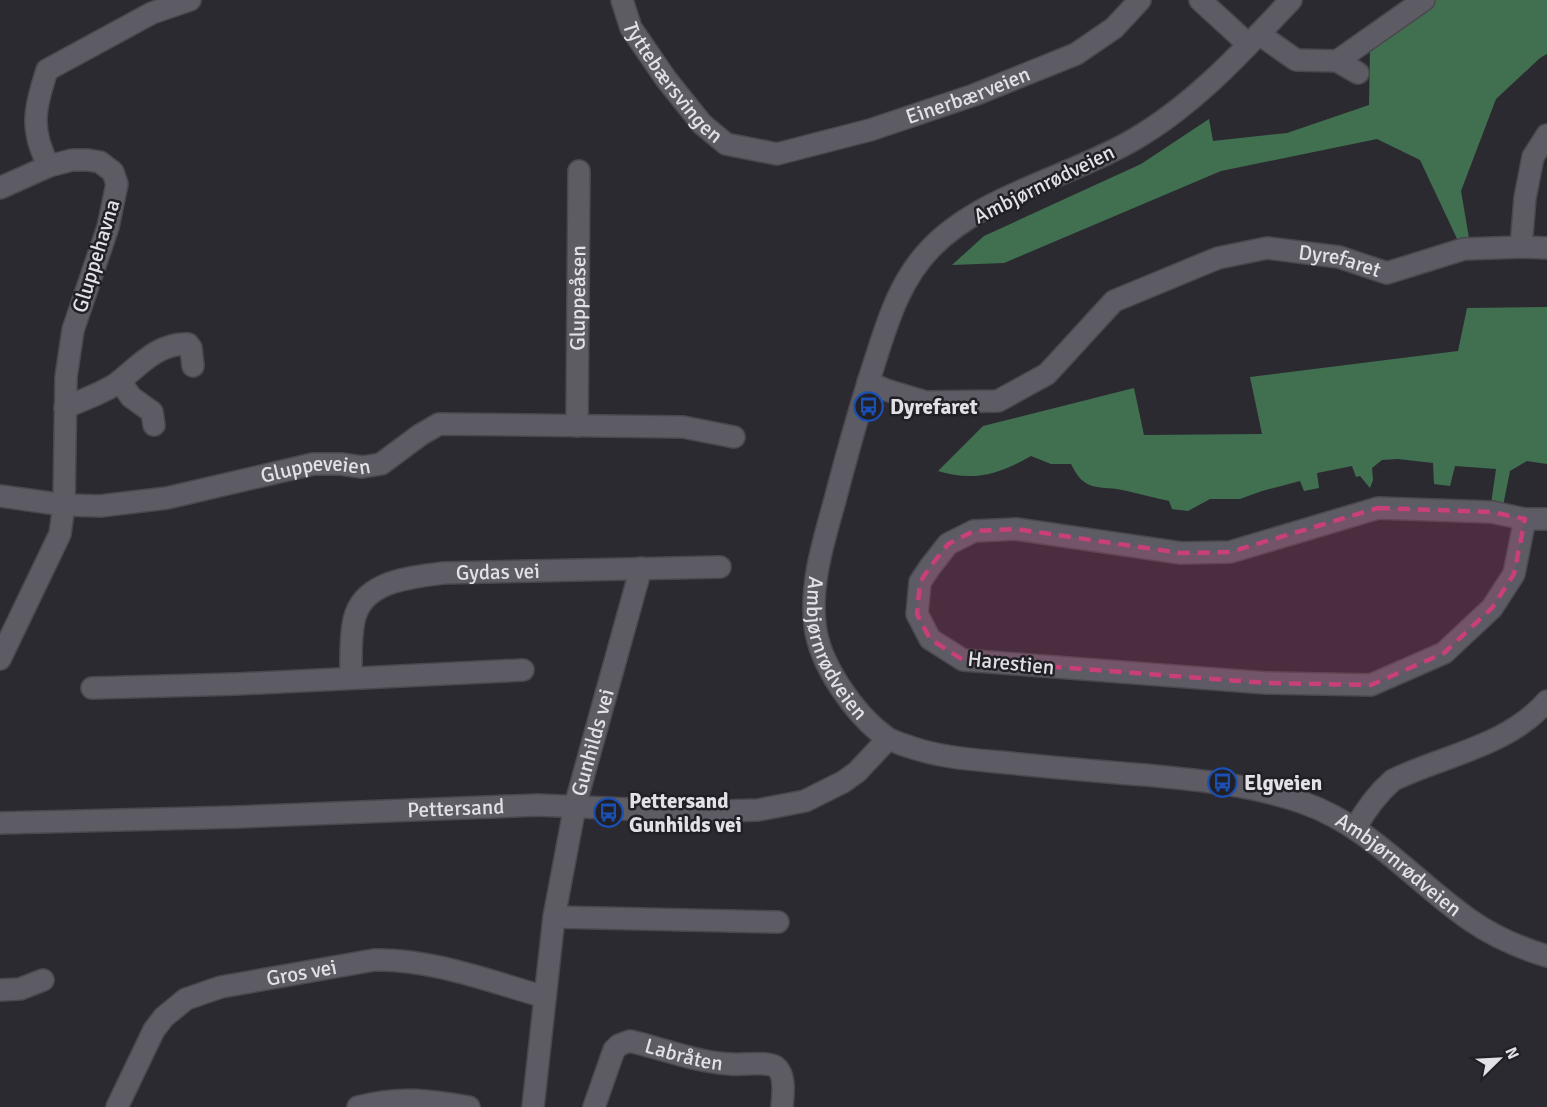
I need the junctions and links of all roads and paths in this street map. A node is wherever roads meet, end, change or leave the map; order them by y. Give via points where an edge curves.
1 (190, 0) edge
2 (622, 0) edge
3 (1140, 0) edge
4 (1200, 0) edge
5 (1291, 0) edge
6 (1424, 0) edge
7 (1254, 39) junction
8 (1338, 61) junction
9 (1358, 73) dead end
10 (1547, 135) edge
11 (777, 154) joint
12 (49, 166) junction
13 (579, 171) dead end
14 (0, 188) edge
15 (1521, 247) junction
16 (1547, 248) edge
17 (194, 366) dead end
18 (120, 381) junction
19 (868, 382) junction
20 (65, 408) junction
21 (154, 425) dead end
22 (577, 426) junction
23 (734, 437) dead end
24 (0, 496) edge
25 (64, 505) junction
26 (1525, 519) junction
27 (1547, 519) edge
28 (720, 567) dead end
29 (641, 568) junction
30 (0, 659) edge
31 (523, 670) dead end
32 (351, 677) junction
33 (92, 688) dead end
34 (1544, 710) edge
35 (888, 739) junction
36 (575, 806) junction
37 (0, 823) edge
38 (1356, 827) junction
39 (554, 917) junction
40 (778, 922) dead end
41 (1547, 956) edge
42 (43, 980) dead end
43 (0, 990) edge
44 (545, 997) junction
45 (117, 1107) edge
46 (358, 1107) edge
47 (469, 1107) edge
48 (533, 1107) edge
49 (594, 1107) edge
50 (782, 1107) edge

1 - 12 street via 152,13 47,70 34,125
2 - 11 street, Tyttebærsvingen via 631,28 702,124 726,144
3 - 11 street, Einerbærveien via 1114,28 1076,54 974,95 870,130
4 - 7 street
5 - 7 street, Ambjørnrødveien
6 - 8 street
7 - 8 street via 1296,60
7 - 19 street, Ambjørnrødveien via 1163,121 1097,159 984,209 932,247 908,276 894,303
8 - 9 street
10 - 15 street via 1533,157
12 - 14 street, Gluppehavna
12 - 20 street, Gluppehavna via 72,160 100,162 113,172 117,184 108,227 73,330
13 - 22 street, Gluppeåsen
15 - 16 street, Dyrefaret
15 - 19 street, Dyrefaret via 1464,249 1388,273 1339,257 1267,248 1218,258 1114,301 1047,374 998,401 927,402
17 - 18 street via 191,348 182,344 154,354
18 - 20 street
18 - 21 street via 131,397 152,412
19 - 35 street, Ambjørnrødveien via 817,573 815,627 820,652 831,675
20 - 25 street, Gluppehavna
22 - 23 street, Gluppeveien via 683,427
22 - 25 street, Gluppeveien via 439,424 381,464 319,464 140,502
24 - 25 street, Gluppeveien
25 - 30 street via 60,534
26 - 26 street, Harestien via 1492,512 1378,508 1230,552 1181,554 1016,529 974,531 948,544 930,567 920,582 917,614 930,639 963,660 1266,683 1371,685 1444,653 1492,608 1514,574
26 - 27 street, Harestien
28 - 29 street, Gydas vei
29 - 32 street, Gydas vei via 444,573 390,583 369,595 358,610 352,635
29 - 36 street, Gunhilds vei
31 - 32 street
32 - 33 street
34 - 38 street via 1496,740 1393,780 1380,791
35 - 36 street, Pettersand via 843,782 817,796 782,807 693,812
35 - 38 street, Ambjørnrødveien via 937,756 1199,780 1259,790 1307,804
36 - 37 street, Pettersand
36 - 39 street, Gunhilds vei
38 - 41 street, Ambjørnrødveien via 1473,923
39 - 40 street
39 - 44 street, Gunhilds vei
42 - 43 street via 21,989
44 - 45 street, Gros vei via 433,966 394,960 374,960 220,987 186,999 164,1017
44 - 48 street, Gunhilds vei
46 - 47 street via 411,1099
49 - 50 street, Labråten via 614,1050 630,1041 708,1061 772,1065 782,1077

